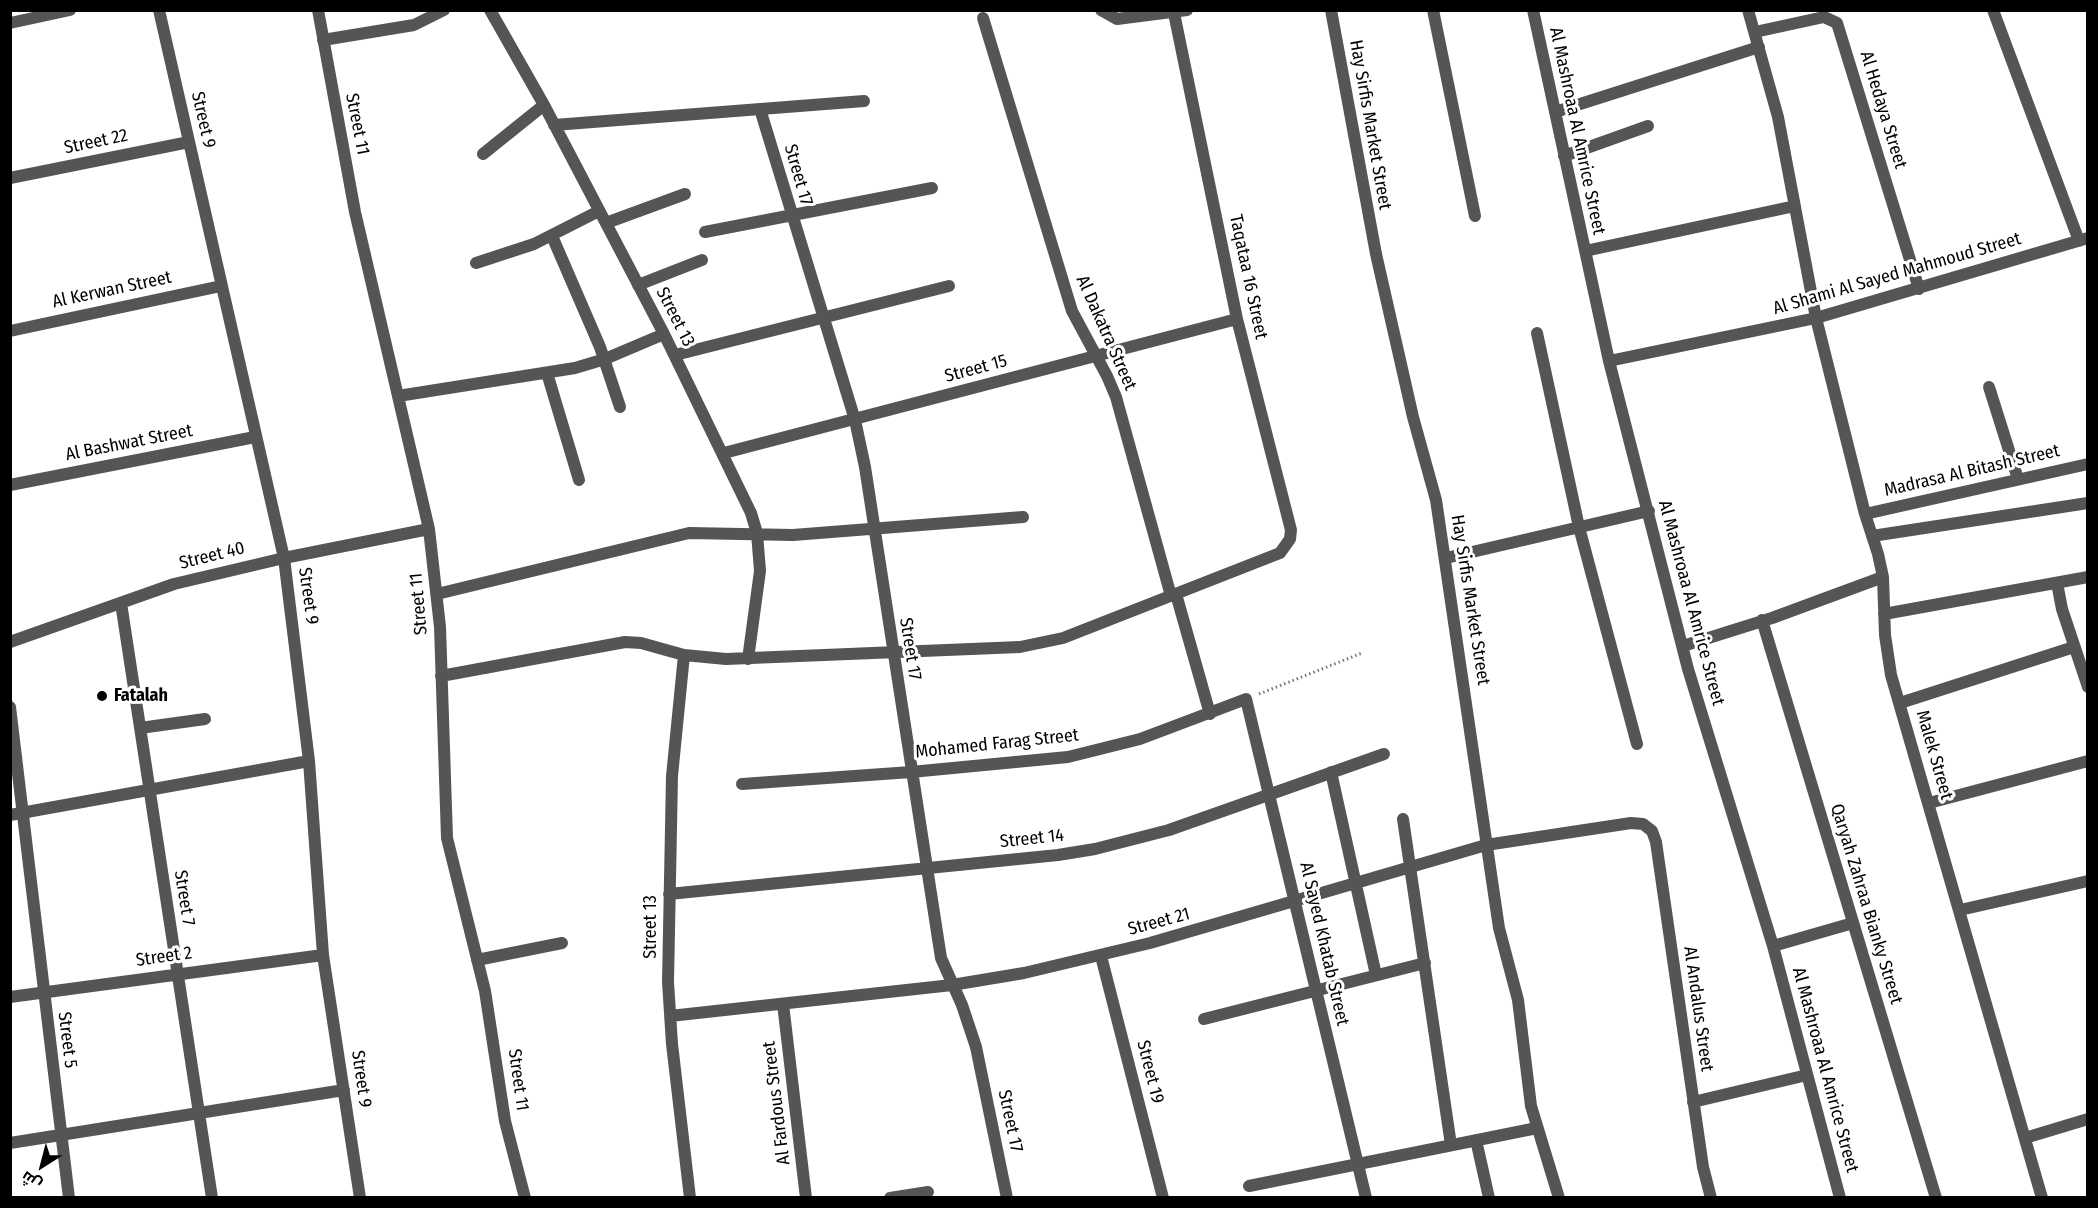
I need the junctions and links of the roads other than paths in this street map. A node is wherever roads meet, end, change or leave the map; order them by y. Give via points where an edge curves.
1 (70, 10) edge
2 (159, 10) edge
3 (318, 10) edge
4 (444, 10) edge
5 (490, 10) edge
6 (1101, 10) edge
7 (1187, 10) edge
8 (1331, 10) edge
9 (1433, 10) edge
10 (1533, 10) edge
11 (1748, 10) edge
12 (1993, 10) edge
13 (1174, 13) junction
14 (983, 18) dead end
15 (10, 23) edge
16 (1755, 32) junction
17 (323, 39) junction
18 (1759, 47) junction
19 (864, 101) dead end
20 (544, 105) junction
21 (760, 109) junction
22 (1555, 112) junction
23 (554, 124) junction
24 (1648, 126) dead end
25 (189, 142) junction
26 (483, 154) dead end
27 (1564, 156) junction
28 (10, 178) edge
29 (932, 188) dead end
30 (685, 194) dead end
31 (1795, 206) junction
32 (599, 211) junction
33 (791, 215) junction
34 (1475, 216) dead end
35 (606, 223) junction
36 (705, 232) dead end
37 (552, 236) junction
38 (2083, 239) edge
39 (1585, 251) junction
40 (702, 260) dead end
41 (476, 262) dead end
42 (638, 285) junction
43 (221, 286) junction
44 (949, 286) dead end
45 (1919, 289) junction
46 (826, 317) junction
47 (1816, 318) junction
48 (1237, 319) junction
49 (10, 331) edge
50 (1537, 333) dead end
51 (664, 334) junction
52 (675, 355) junction
53 (1096, 356) junction
54 (605, 360) junction
55 (1609, 361) junction
56 (547, 373) junction
57 (1989, 387) dead end
58 (398, 396) junction
59 (620, 407) dead end
60 (855, 420) junction
61 (255, 437) junction
62 (724, 453) junction
63 (2088, 464) edge
64 (2018, 479) junction
65 (579, 480) dead end
66 (10, 485) edge
67 (2088, 503) edge
68 (1649, 511) junction
69 (1865, 514) junction
70 (1023, 517) dead end
71 (874, 527) junction
72 (1579, 527) junction
73 (429, 529) junction
74 (757, 533) junction
75 (1872, 536) junction
76 (284, 558) junction
77 (1446, 558) junction
78 (1883, 577) junction
79 (2088, 578) edge
80 (2057, 582) junction
81 (437, 594) junction
82 (1174, 595) junction
83 (121, 603) junction
84 (1884, 614) junction
85 (1762, 620) junction
86 (10, 642) edge
87 (1683, 646) junction
88 (2074, 647) junction
89 (892, 652) junction
90 (684, 655) junction
91 (748, 659) junction
92 (441, 676) junction
93 (2088, 687) edge
94 (1246, 699) joint
95 (1900, 703) junction
96 (10, 707) edge
97 (1210, 714) junction
98 (205, 719) dead end
99 (140, 729) junction
100 (1637, 744) dead end
101 (1384, 754) dead end
102 (2088, 760) edge
103 (309, 761) junction
104 (911, 772) junction
105 (1331, 772) junction
106 (742, 784) dead end
107 (149, 790) junction
108 (1269, 794) junction
109 (1929, 803) junction
110 (24, 812) junction
111 (10, 815) edge
112 (1403, 819) dead end
113 (1648, 826) joint
114 (1486, 845) junction
115 (1411, 866) junction
116 (927, 868) junction
117 (2088, 881) edge
118 (1356, 882) junction
119 (669, 894) junction
120 (1295, 900) junction
121 (1960, 910) junction
122 (1853, 923) junction
123 (562, 943) dead end
124 (1773, 946) junction
125 (323, 955) junction
126 (1101, 956) junction
127 (477, 960) junction
128 (1425, 963) junction
129 (177, 973) junction
130 (1377, 975) junction
131 (952, 985) junction
132 (1316, 990) junction
133 (43, 992) junction
134 (10, 997) edge
135 (783, 1004) junction
136 (670, 1016) junction
137 (1204, 1019) dead end
138 (1807, 1075) junction
139 (344, 1090) junction
140 (1693, 1102) junction
141 (199, 1113) junction
142 (2088, 1119) edge
143 (1537, 1128) junction
144 (61, 1136) junction
145 (2025, 1138) junction
146 (1476, 1140) junction
147 (10, 1143) edge
148 (1451, 1145) junction
149 (1357, 1163) junction
150 (1250, 1186) dead end
151 (928, 1192) dead end
152 (69, 1197) edge
153 (212, 1197) edge
154 (360, 1197) edge
155 (525, 1197) edge
156 (690, 1197) edge
157 (806, 1197) edge
158 (890, 1197) edge
159 (1007, 1197) edge
160 (1163, 1197) edge
161 (1366, 1197) edge
162 (1489, 1197) edge
163 (1559, 1197) edge
164 (1711, 1197) edge
165 (1836, 1197) edge
166 (1936, 1197) edge
167 (2042, 1197) edge

1 - 15 street
2 - 25 street, Street 9
3 - 17 street, Street 11
4 - 17 street via 414,25
5 - 20 street, Street 13
6 - 13 street via 1117,19
7 - 13 street
8 - 77 street, Hay Sirfis Market Street via 1376,254 1434,491
9 - 34 street
10 - 22 street, Al Mashroaa Al Amrice Street
11 - 16 street, Malek Street
12 - 38 street
13 - 48 street, Taqataa 16 Street
14 - 53 street, Al Dakatra Street via 1070,303
16 - 18 street, Malek Street
16 - 45 street, Al Hedaya Street via 1824,17 1837,23
17 - 58 street, Street 11 via 355,212
18 - 22 street
18 - 31 street, Malek Street via 1778,117
19 - 21 street
20 - 23 street, Street 13
20 - 26 street
21 - 23 street
21 - 33 street, Street 17
22 - 27 street, Al Mashroaa Al Amrice Street
23 - 32 street, Street 13
24 - 27 street
25 - 28 street, Street 22
25 - 43 street, Street 9
27 - 39 street, Al Mashroaa Al Amrice Street
29 - 33 street
30 - 35 street
31 - 39 street
31 - 47 street, Malek Street
32 - 35 street, Street 13
32 - 37 street
33 - 36 street
33 - 46 street, Street 17
35 - 42 street, Street 13
37 - 41 street
37 - 54 street
38 - 45 street, Al Shami Al Sayed Mahmoud Street
39 - 55 street, Al Mashroaa Al Amrice Street
40 - 42 street
42 - 51 street, Street 13
43 - 49 street, Al Kerwan Street
43 - 61 street, Street 9
44 - 46 street
45 - 47 street, Al Shami Al Sayed Mahmoud Street
46 - 52 street
46 - 60 street, Street 17
47 - 55 street, Al Shami Al Sayed Mahmoud Street
47 - 69 street, Malek Street
48 - 53 street, Street 15
48 - 82 street, Taqataa 16 Street via 1291,530 1286,547 1272,557
50 - 72 street
51 - 52 street, Street 13
51 - 54 street
52 - 62 street, Street 13
53 - 60 street, Street 15
53 - 82 street, Al Dakatra Street via 1116,397
54 - 56 street
54 - 59 street
55 - 68 street, Al Mashroaa Al Amrice Street
56 - 58 street
56 - 65 street
57 - 64 street
58 - 73 street, Street 11
60 - 62 street, Street 15
60 - 71 street, Street 17
61 - 66 street, Al Bashwat Street
61 - 76 street, Street 9
62 - 74 street, Street 13
63 - 64 street, Madrasa Al Bitash Street
64 - 69 street, Madrasa Al Bitash Street
67 - 75 street
68 - 72 street
68 - 87 street, Al Mashroaa Al Amrice Street
69 - 75 street, Malek Street
70 - 71 street
71 - 74 street via 793,535
71 - 89 street, Street 17
72 - 77 street
72 - 100 street
73 - 76 street, Street 40
73 - 81 street, Street 11
74 - 81 street via 689,532
74 - 91 street, Street 13 via 760,571
75 - 78 street, Malek Street
76 - 83 street, Street 40 via 174,584
76 - 103 street, Street 9
77 - 114 street, Hay Sirfis Market Street
78 - 84 street, Malek Street
78 - 85 street
79 - 80 street
80 - 84 street
80 - 88 street
81 - 92 street, Street 11
82 - 89 street via 1042,644
82 - 97 street, Al Dakatra Street
83 - 86 street, Street 40
83 - 99 street, Street 7
84 - 95 street, Malek Street via 1891,675
85 - 87 street
85 - 122 street, Qaryah Zahraa Bianky Street
87 - 124 street, Al Mashroaa Al Amrice Street
88 - 93 street
88 - 95 street
89 - 91 street
89 - 104 street, Street 17
90 - 91 street
90 - 92 street via 625,642
90 - 119 street, Street 13 via 672,776
92 - 127 street, Street 11 via 447,838
94 - 97 street, Mohamed Farag Street
94 - 108 street, Al Sayed Khatab Street
95 - 109 street, Malek Street
96 - 110 street, Street 5
97 - 104 street, Mohamed Farag Street via 1140,739 1068,757
98 - 99 street
99 - 107 street, Street 7
101 - 105 street, Street 14
102 - 109 street
103 - 107 street
103 - 125 street, Street 9
104 - 106 street, Mohamed Farag Street
104 - 116 street, Street 17
105 - 108 street, Street 14
105 - 118 street
107 - 110 street
107 - 129 street, Street 7
108 - 116 street, Street 14 via 1169,830 1095,849
108 - 120 street, Al Sayed Khatab Street
109 - 121 street, Malek Street
110 - 111 street
110 - 133 street, Street 5
112 - 115 street
113 - 114 street, Street 21 via 1631,823
113 - 140 street, Al Andalus Street via 1658,855
114 - 115 street, Street 21
114 - 143 street, Hay Sirfis Market Street via 1503,950 1518,1000 1527,1084
115 - 118 street, Street 21
115 - 128 street
116 - 119 street, Street 14
116 - 131 street, Street 17 via 941,958
117 - 121 street
118 - 120 street, Street 21
118 - 130 street
119 - 136 street, Street 13
120 - 126 street, Street 21
120 - 132 street, Al Sayed Khatab Street
121 - 145 street, Malek Street
122 - 124 street
122 - 166 street, Qaryah Zahraa Bianky Street
123 - 127 street
124 - 138 street, Al Mashroaa Al Amrice Street
125 - 129 street, Street 2
125 - 139 street, Street 9
126 - 131 street, Street 21
126 - 160 street, Street 19
127 - 155 street, Street 11 via 507,1131
128 - 130 street
128 - 148 street
129 - 133 street, Street 2
129 - 141 street, Street 7
130 - 132 street
131 - 135 street, Street 21
131 - 159 street, Street 17 via 976,1047
132 - 137 street
132 - 149 street, Al Sayed Khatab Street
133 - 134 street, Street 2
133 - 144 street, Street 5
135 - 136 street, Street 21
135 - 157 street, Al Fardous Street
136 - 156 street, Street 13
138 - 140 street
138 - 165 street, Al Mashroaa Al Amrice Street
139 - 141 street
139 - 154 street, Street 9
140 - 164 street, Al Andalus Street
141 - 144 street
141 - 153 street, Street 7
142 - 145 street
143 - 146 street
143 - 163 street, Hay Sirfis Market Street
144 - 147 street
144 - 152 street, Street 5
145 - 167 street, Malek Street
146 - 148 street
146 - 162 street
148 - 149 street
149 - 150 street
149 - 161 street, Al Sayed Khatab Street
151 - 158 street

